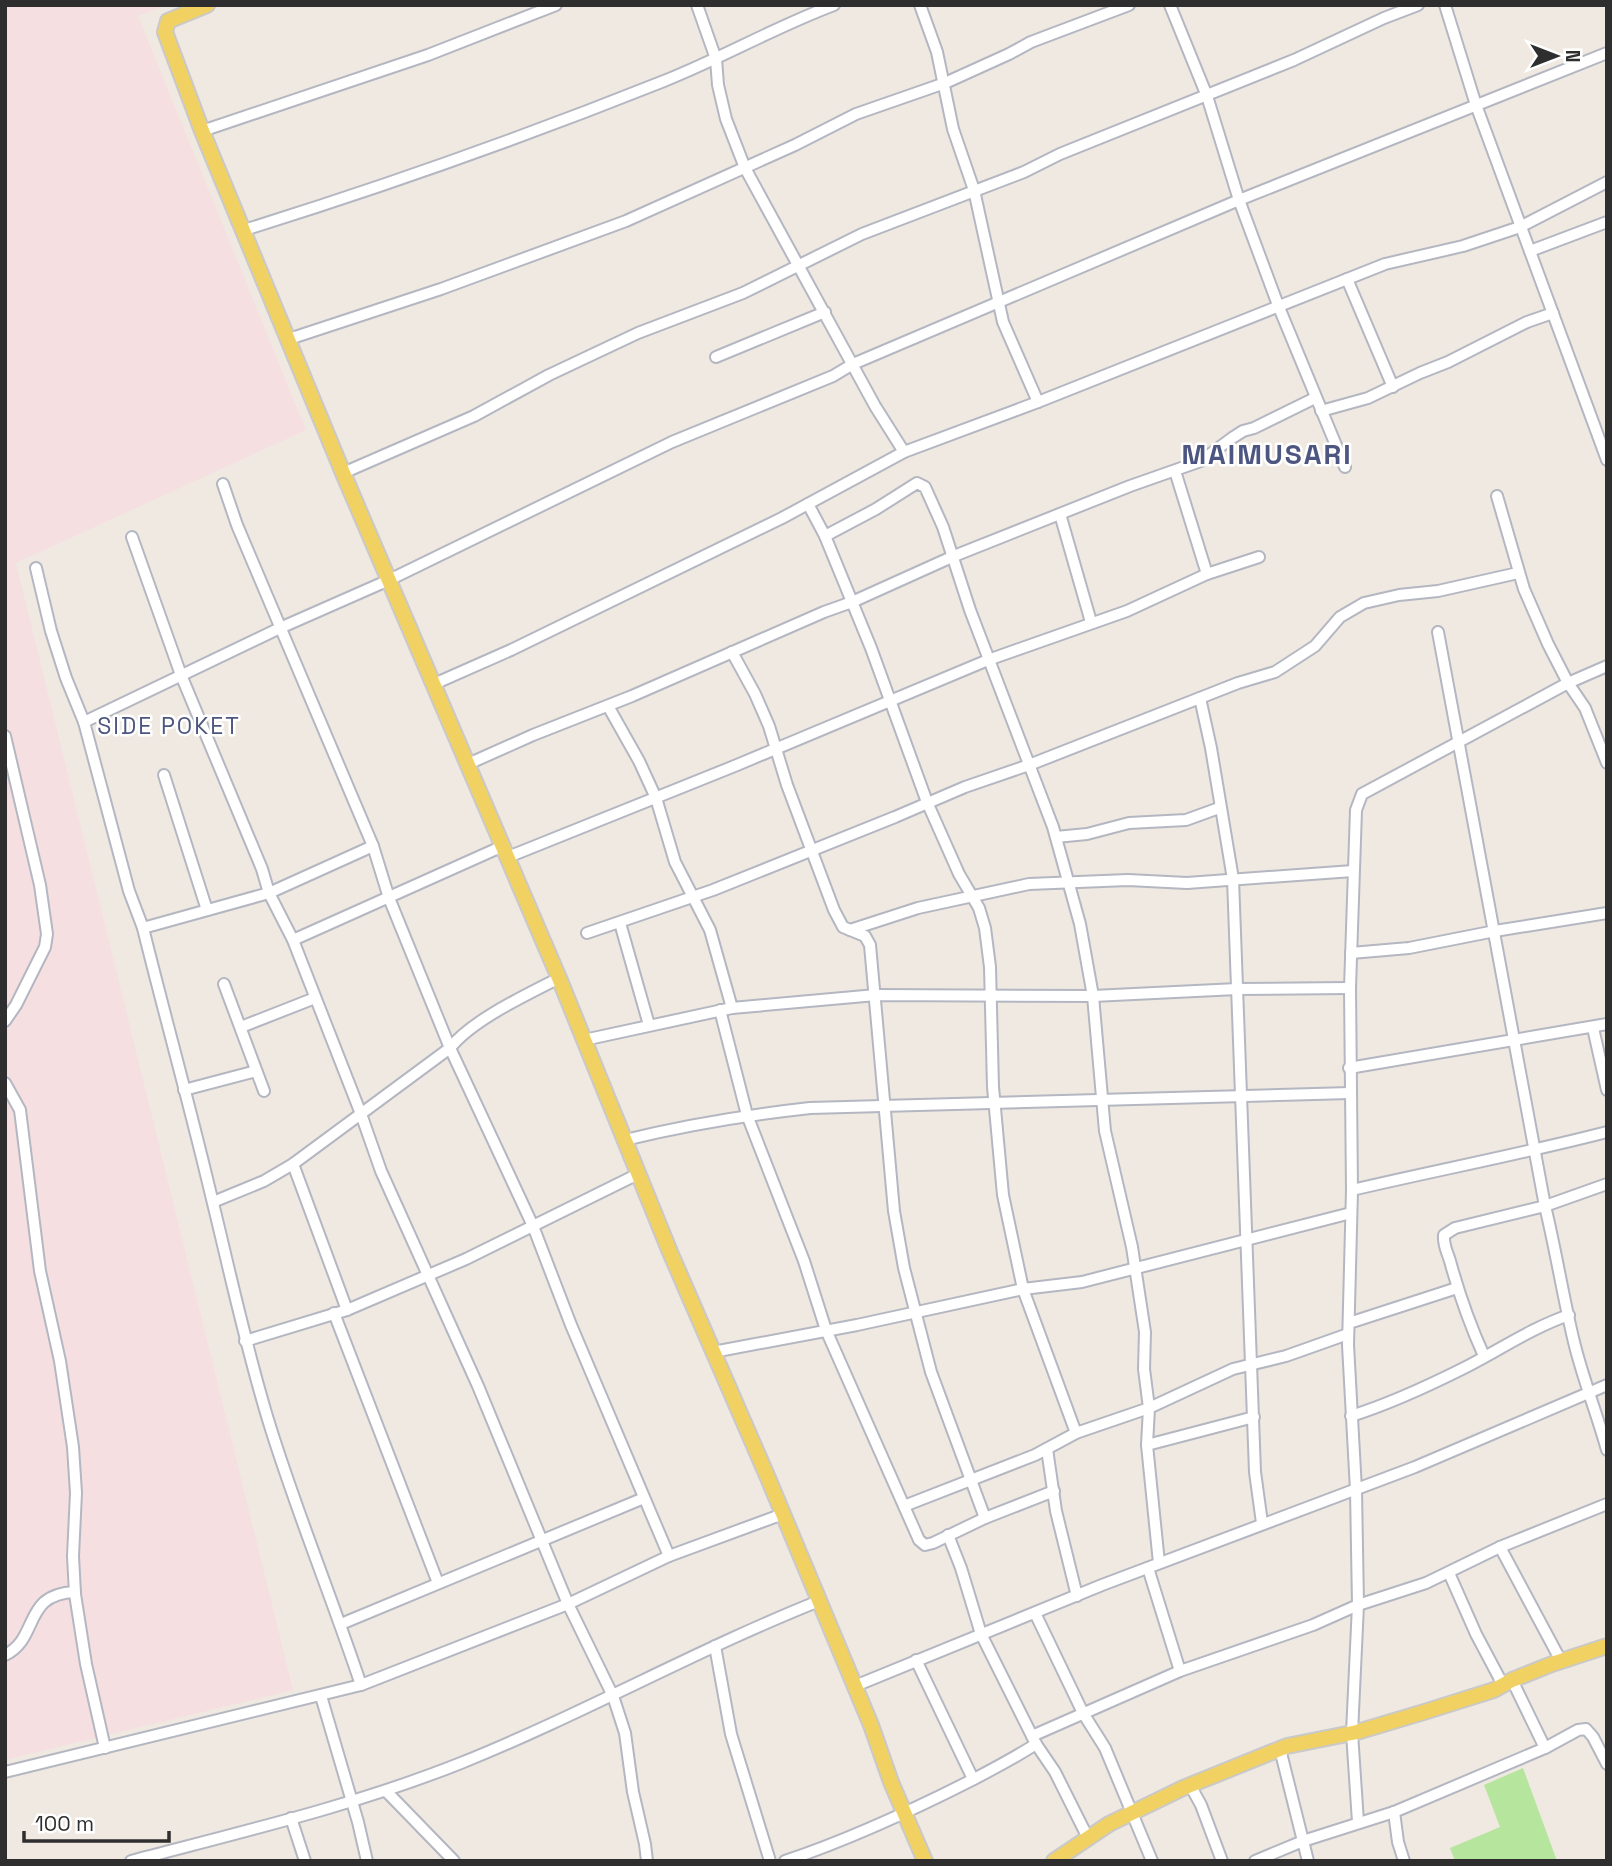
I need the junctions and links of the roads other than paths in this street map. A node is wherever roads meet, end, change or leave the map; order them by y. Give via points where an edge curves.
1 (207, 5) edge
2 (556, 5) edge
3 (697, 5) edge
4 (834, 5) edge
5 (920, 5) edge
6 (1129, 5) edge
7 (1170, 5) edge
8 (1418, 5) edge
9 (1445, 5) edge
10 (1607, 53) edge
11 (716, 59) junction
12 (945, 83) junction
13 (1207, 96) junction
14 (1476, 106) junction
15 (202, 131) junction
16 (745, 168) junction
17 (1607, 182) edge
18 (974, 190) junction
19 (1239, 200) junction
20 (1607, 222) edge
21 (1520, 227) junction
22 (244, 230) junction
23 (1530, 251) junction
24 (798, 268) junction
25 (1347, 279) junction
26 (998, 302) junction
27 (1278, 305) junction
28 (825, 312) junction
29 (1553, 313) junction
30 (289, 339) junction
31 (716, 357) dead end
32 (853, 364) junction
33 (1393, 387) junction
34 (1315, 398) junction
35 (1038, 402) junction
36 (1321, 411) junction
37 (904, 452) junction
38 (1607, 460) edge
39 (1345, 467) dead end
40 (1175, 471) junction
41 (343, 473) junction
42 (223, 485) dead end
43 (1497, 496) dead end
44 (808, 504) junction
45 (1059, 514) junction
46 (825, 536) junction
47 (132, 537) dead end
48 (954, 556) junction
49 (1259, 557) dead end
50 (36, 568) dead end
51 (1518, 573) junction
52 (1207, 574) junction
53 (389, 580) junction
54 (852, 602) junction
55 (1091, 622) junction
56 (280, 628) junction
57 (1438, 632) dead end
58 (732, 652) junction
59 (988, 660) junction
60 (1607, 666) edge
61 (181, 675) junction
62 (1568, 682) junction
63 (434, 684) junction
64 (1199, 698) junction
65 (890, 701) junction
66 (608, 706) junction
67 (83, 722) junction
68 (5, 736) edge
69 (1460, 740) junction
70 (776, 749) junction
71 (1607, 763) edge
72 (468, 764) junction
73 (1029, 765) junction
74 (164, 775) dead end
75 (656, 797) junction
76 (927, 802) junction
77 (1219, 808) junction
78 (1056, 837) junction
79 (373, 846) junction
80 (811, 850) junction
81 (505, 851) junction
82 (1353, 871) junction
83 (1233, 879) junction
84 (1070, 882) junction
85 (269, 892) junction
86 (972, 895) junction
87 (389, 898) junction
88 (692, 898) junction
89 (206, 910) junction
90 (1607, 913) edge
91 (620, 922) junction
92 (142, 928) junction
93 (849, 930) junction
94 (1495, 930) junction
95 (587, 933) dead end
96 (293, 940) junction
97 (1351, 953) junction
98 (559, 978) junction
99 (224, 984) dead end
100 (1350, 988) junction
101 (1237, 989) junction
102 (876, 995) junction
103 (989, 995) junction
104 (1093, 996) junction
105 (315, 998) junction
106 (732, 1007) junction
107 (720, 1010) junction
108 (5, 1021) edge
109 (1607, 1024) edge
110 (649, 1025) junction
111 (241, 1027) junction
112 (1592, 1028) junction
113 (584, 1040) junction
114 (1513, 1041) junction
115 (450, 1048) junction
116 (1349, 1068) junction
117 (256, 1071) junction
118 (5, 1083) edge
119 (184, 1090) junction
120 (1607, 1090) edge
121 (264, 1091) dead end
122 (1350, 1093) junction
123 (1241, 1096) junction
124 (1103, 1100) junction
125 (995, 1102) junction
126 (885, 1107) junction
127 (361, 1114) junction
128 (747, 1115) junction
129 (1607, 1132) edge
130 (625, 1140) junction
131 (1535, 1151) junction
132 (293, 1164) junction
133 (638, 1174) junction
134 (1607, 1184) edge
135 (1352, 1190) junction
136 (213, 1202) junction
137 (1545, 1206) junction
138 (1351, 1213) junction
139 (533, 1226) junction
140 (1247, 1241) junction
141 (1136, 1269) junction
142 (428, 1275) junction
143 (1457, 1288) junction
144 (1023, 1289) junction
145 (347, 1310) junction
146 (914, 1311) junction
147 (334, 1313) junction
148 (1569, 1315) junction
149 (1349, 1328) junction
150 (826, 1330) junction
151 (245, 1341) junction
152 (713, 1352) junction
153 (1484, 1356) junction
154 (1253, 1363) junction
155 (1607, 1385) edge
156 (1587, 1392) junction
157 (1149, 1408) junction
158 (1351, 1416) junction
159 (1254, 1417) junction
160 (1076, 1433) junction
161 (1147, 1445) junction
162 (1047, 1449) junction
163 (1607, 1450) edge
164 (972, 1480) junction
165 (1356, 1490) junction
166 (1054, 1491) junction
167 (645, 1498) junction
168 (1607, 1504) edge
169 (904, 1506) junction
170 (783, 1514) junction
171 (985, 1518) junction
172 (1262, 1523) junction
173 (948, 1535) junction
174 (543, 1540) junction
175 (1500, 1547) junction
176 (669, 1556) junction
177 (1159, 1563) junction
178 (1148, 1568) junction
179 (1449, 1573) junction
180 (438, 1583) junction
181 (75, 1592) junction
182 (1077, 1596) junction
183 (819, 1601) junction
184 (568, 1604) junction
185 (1358, 1605) junction
186 (1035, 1612) junction
187 (341, 1624) junction
188 (981, 1634) junction
189 (715, 1646) junction
190 (1607, 1646) edge
191 (5, 1655) edge
192 (916, 1660) junction
193 (1561, 1661) junction
194 (1180, 1671) junction
195 (1508, 1682) junction
196 (361, 1685) junction
197 (855, 1686) junction
198 (321, 1696) junction
199 (613, 1696) junction
200 (1083, 1713) junction
201 (1352, 1733) junction
202 (1034, 1740) junction
203 (104, 1748) junction
204 (1545, 1748) junction
205 (1280, 1749) junction
206 (1607, 1764) edge
207 (5, 1772) edge
208 (973, 1779) junction
209 (1190, 1785) junction
210 (386, 1791) junction
211 (351, 1800) junction
212 (1133, 1812) junction
213 (1394, 1812) junction
214 (905, 1814) junction
215 (292, 1818) junction
216 (1358, 1822) junction
217 (1088, 1838) junction
218 (1303, 1841) junction
219 (154, 1858) edge
220 (131, 1861) edge
221 (305, 1861) edge
222 (366, 1861) edge
223 (454, 1861) edge
224 (647, 1861) edge
225 (770, 1861) edge
226 (785, 1861) edge
227 (925, 1861) edge
228 (1054, 1861) edge
229 (1152, 1861) edge
230 (1222, 1861) edge
231 (1255, 1861) edge
232 (1308, 1861) edge
233 (1404, 1861) edge

1 - 15 main road via 168,21 165,32
2 - 15 street via 428,55
3 - 11 street
4 - 11 street
5 - 12 street
6 - 12 street via 1031,42
7 - 13 street
8 - 13 street
9 - 14 street
10 - 14 street
11 - 16 street via 726,119
11 - 22 street via 526,134
12 - 16 street via 856,114
12 - 18 street via 953,129
13 - 18 street
13 - 19 street
14 - 19 street
14 - 21 street
15 - 22 main road
16 - 24 street
16 - 30 street via 557,247
17 - 21 street
18 - 24 street via 863,234
18 - 26 street
19 - 26 street
19 - 27 street
20 - 23 street
21 - 23 street
21 - 25 street
22 - 30 main road
23 - 29 street
24 - 28 street
24 - 41 street via 638,334 474,416
25 - 27 street
25 - 33 street
26 - 32 street
26 - 35 street
27 - 34 street
27 - 35 street
28 - 31 street
28 - 32 street
29 - 33 street
29 - 38 street
30 - 41 main road
32 - 37 street
32 - 53 street via 672,442
33 - 36 street
34 - 36 street
34 - 40 street via 1243,431 1201,461
35 - 37 street
36 - 39 street
37 - 44 street
40 - 45 street
40 - 52 street
41 - 53 main road
42 - 56 street
43 - 51 street
44 - 46 street
44 - 63 street
45 - 48 street
45 - 55 street
46 - 48 street via 917,483 931,497
46 - 54 street
47 - 61 street
48 - 54 street
48 - 59 street
49 - 52 street
50 - 67 street via 55,643
51 - 62 street
51 - 64 street via 1364,603 1340,617 1315,646 1275,672
52 - 55 street via 1127,611
53 - 56 street
53 - 63 main road
54 - 58 street
54 - 65 street
55 - 59 street
56 - 61 street
56 - 79 street
57 - 69 street
58 - 66 street
58 - 70 street via 755,694
59 - 65 street
59 - 73 street
60 - 62 street
61 - 67 street
61 - 85 street
62 - 69 street
62 - 71 street via 1585,708
63 - 72 main road
64 - 73 street
64 - 77 street
65 - 70 street
65 - 76 street
66 - 72 street
66 - 75 street
67 - 92 street
68 - 108 street via 47,934 45,947
69 - 82 street via 1362,794 1356,810
69 - 94 street
70 - 75 street
70 - 80 street
72 - 81 main road
73 - 76 street
73 - 78 street
74 - 89 street
75 - 81 street
75 - 88 street via 675,862
76 - 80 street
76 - 86 street
77 - 78 street via 1186,820 1129,823
77 - 83 street
78 - 84 street
79 - 85 street
79 - 87 street
80 - 88 street
80 - 93 street via 839,921
81 - 87 street
81 - 98 main road
82 - 83 street
82 - 97 street
83 - 84 street
83 - 101 street
84 - 86 street
84 - 104 street
85 - 89 street
85 - 96 street
86 - 93 street
86 - 103 street via 985,928
87 - 96 street
87 - 115 street
88 - 91 street
88 - 106 street via 710,930
89 - 92 street
90 - 94 street
91 - 95 street
91 - 110 street
92 - 119 street
93 - 102 street via 865,936 870,945
94 - 97 street via 1409,948
94 - 114 street
96 - 105 street
97 - 100 street
98 - 113 main road
98 - 115 street via 461,1034
99 - 111 street
100 - 101 street
100 - 116 street
101 - 104 street
101 - 123 street
102 - 103 street
102 - 106 street
102 - 126 street
103 - 104 street
103 - 125 street
104 - 124 street
105 - 111 street
105 - 127 street
106 - 107 street
107 - 110 street
107 - 128 street
109 - 112 street
110 - 113 street
111 - 117 street
112 - 114 street
112 - 120 street
113 - 130 main road
114 - 116 street
114 - 131 street
115 - 127 street
115 - 139 street
116 - 122 street
117 - 119 street
117 - 121 street
118 - 181 street via 20,1110 40,1271 73,1447
119 - 136 street
122 - 123 street
122 - 135 street
123 - 124 street
123 - 140 street
124 - 125 street
124 - 141 street via 1105,1131
125 - 126 street
125 - 144 street via 1003,1195
126 - 128 street
126 - 146 street via 894,1211
127 - 132 street
127 - 142 street
128 - 130 street
128 - 150 street
129 - 131 street
130 - 133 main road
131 - 135 street
131 - 137 street
132 - 136 street
132 - 145 street
133 - 139 street
133 - 152 main road
134 - 137 street
135 - 138 street
136 - 151 street
137 - 143 street via 1472,1223 1444,1235
137 - 148 street
138 - 140 street
138 - 149 street
139 - 142 street
139 - 167 street
140 - 141 street
140 - 154 street
141 - 144 street
141 - 157 street
142 - 145 street
142 - 174 street
143 - 149 street
143 - 153 street
144 - 146 street
144 - 160 street
145 - 147 street
146 - 150 street
146 - 164 street via 931,1372
147 - 151 street
147 - 180 street
148 - 153 street
148 - 156 street
149 - 154 street via 1286,1356
149 - 158 street
150 - 152 street
150 - 169 street
151 - 187 street via 311,1550
152 - 170 main road
153 - 158 street via 1391,1403
154 - 157 street
154 - 159 street
155 - 156 street
156 - 163 street
156 - 165 street
157 - 160 street
157 - 161 street
158 - 165 street
159 - 161 street
159 - 172 street
160 - 162 street
161 - 177 street
162 - 164 street
162 - 166 street
164 - 169 street
164 - 171 street
165 - 172 street
165 - 185 street
166 - 171 street
166 - 182 street
167 - 174 street
167 - 176 street
168 - 175 street
169 - 173 street via 925,1545
170 - 176 street
170 - 183 main road
171 - 173 street
172 - 177 street
173 - 188 street
174 - 180 street
174 - 184 street
175 - 179 street
175 - 193 street
176 - 184 street
177 - 178 street
178 - 182 street
178 - 194 street
179 - 185 street
179 - 195 street via 1476,1634
180 - 187 street
181 - 191 street via 59,1592 48,1599 36,1610 15,1650
181 - 203 street
182 - 186 street
183 - 189 street
183 - 197 main road
184 - 196 street
184 - 199 street
185 - 194 street
185 - 201 street
186 - 188 street
186 - 200 street
187 - 196 street
188 - 192 street
188 - 202 street
189 - 199 street
189 - 225 street via 731,1734
190 - 193 main road
192 - 197 street
192 - 208 street
193 - 195 main road
194 - 200 street
195 - 201 main road
195 - 204 street
196 - 198 street
197 - 214 main road
198 - 203 street
198 - 211 street
199 - 210 street
199 - 224 street via 625,1733
200 - 202 street
200 - 212 street via 1105,1748
201 - 205 main road
201 - 216 street
202 - 208 street via 1008,1763
202 - 217 street
203 - 207 street
204 - 206 street via 1586,1729
204 - 213 street
205 - 209 main road
205 - 218 street
208 - 214 street
209 - 212 main road
209 - 230 street
210 - 211 street
210 - 223 street
211 - 215 street
211 - 222 street
212 - 217 main road
212 - 229 street
213 - 216 street
213 - 233 street
214 - 226 street
214 - 227 main road
215 - 219 street
215 - 221 street
216 - 218 street
217 - 228 main road
218 - 231 street
218 - 232 street
219 - 220 street

